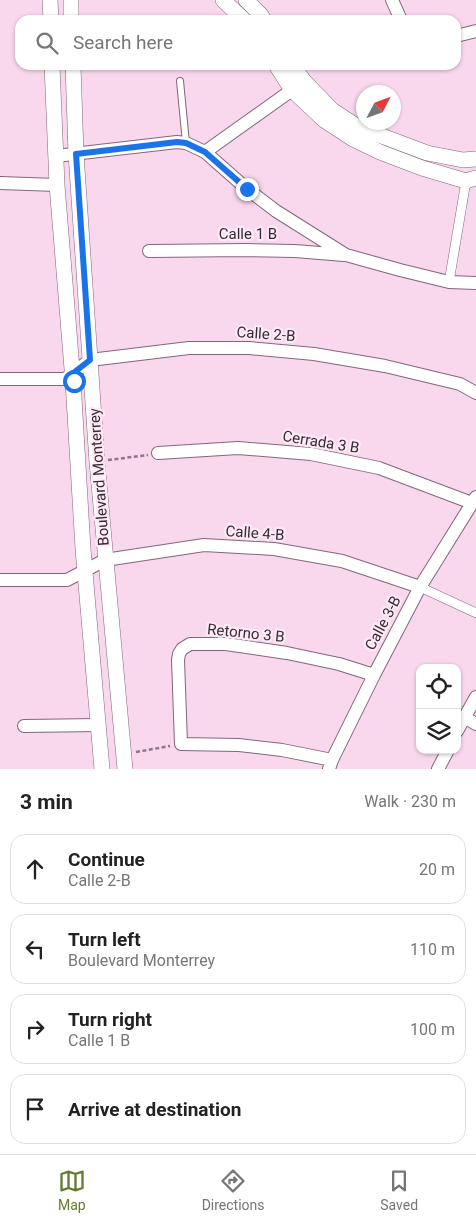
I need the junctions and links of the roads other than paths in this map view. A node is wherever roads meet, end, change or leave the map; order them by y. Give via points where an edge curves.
1 (50, 0) edge
2 (71, 0) edge
3 (223, 0) edge
4 (246, 0) edge
5 (392, 0) edge
6 (51, 15) edge
7 (71, 15) edge
8 (239, 15) edge
9 (261, 15) edge
10 (399, 15) edge
11 (476, 32) edge
12 (461, 35) edge
13 (52, 70) edge
14 (73, 70) edge
15 (279, 70) edge
16 (296, 70) edge
17 (180, 81) dead end
18 (292, 90) junction
19 (186, 143) junction
20 (205, 152) junction
21 (76, 154) junction
22 (56, 156) junction
23 (476, 159) edge
24 (471, 180) edge
25 (0, 183) edge
26 (58, 185) junction
27 (149, 251) dead end
28 (346, 255) junction
29 (449, 282) junction
30 (476, 282) edge
31 (90, 360) junction
32 (72, 374) junction
33 (0, 379) edge
34 (476, 382) edge
35 (460, 384) junction
36 (476, 393) edge
37 (158, 453) road end
38 (474, 500) edge
39 (105, 560) junction
40 (85, 570) junction
41 (0, 580) edge
42 (420, 587) junction
43 (476, 613) edge
44 (374, 675) junction
45 (476, 696) edge
46 (464, 717) junction
47 (461, 723) edge
48 (476, 724) edge
49 (99, 725) junction
50 (24, 726) dead end
51 (446, 754) edge
52 (125, 761) edge
53 (331, 764) edge
54 (102, 769) edge
55 (438, 769) edge

1 - 6 street
2 - 7 street
3 - 8 street
4 - 9 street
5 - 10 street
11 - 12 street
13 - 22 street, Boulevard Monterrey
14 - 21 street, Boulevard Monterrey
15 - 18 street
16 - 23 street via 332,110 358,127 427,153 463,160
17 - 19 lane
18 - 20 street
18 - 24 street via 324,120 353,139 422,168
19 - 20 street, Calle 1 B
19 - 21 street, Calle 1 B
20 - 28 street, Calle 1 B via 276,211
21 - 22 street, Calle 1 B
21 - 31 street, Boulevard Monterrey
22 - 26 street, Boulevard Monterrey
24 - 29 street
25 - 26 street
26 - 32 street, Boulevard Monterrey
27 - 28 street, Calle 1 B via 246,250
28 - 29 street, Calle 1 B
29 - 30 street, Calle 1 B
31 - 32 street
31 - 35 street, Calle 2-B via 189,348 249,348 358,361
31 - 39 street, Boulevard Monterrey
32 - 33 street via 65,379
32 - 40 street, Boulevard Monterrey
34 - 35 street, Calle 2-B
35 - 36 street, Calle 2-B
37 - 38 street, Cerrada 3 B via 238,448 311,454 379,468
38 - 42 street, Calle 3-B
39 - 40 street, Calle 4-B
39 - 42 street, Calle 4-B via 204,546 274,549 342,560
39 - 52 street, Boulevard Monterrey
40 - 41 street, Calle 4-B via 67,580
40 - 49 street, Boulevard Monterrey
42 - 43 street
42 - 44 street, Calle 3-B
44 - 53 street, Calle 3-B
44 - 53 street, Retorno 3 B via 339,664 226,644 190,644 179,654 181,744 282,750
45 - 46 street
46 - 47 street
46 - 48 street
49 - 50 street
49 - 54 street, Boulevard Monterrey
51 - 55 street

